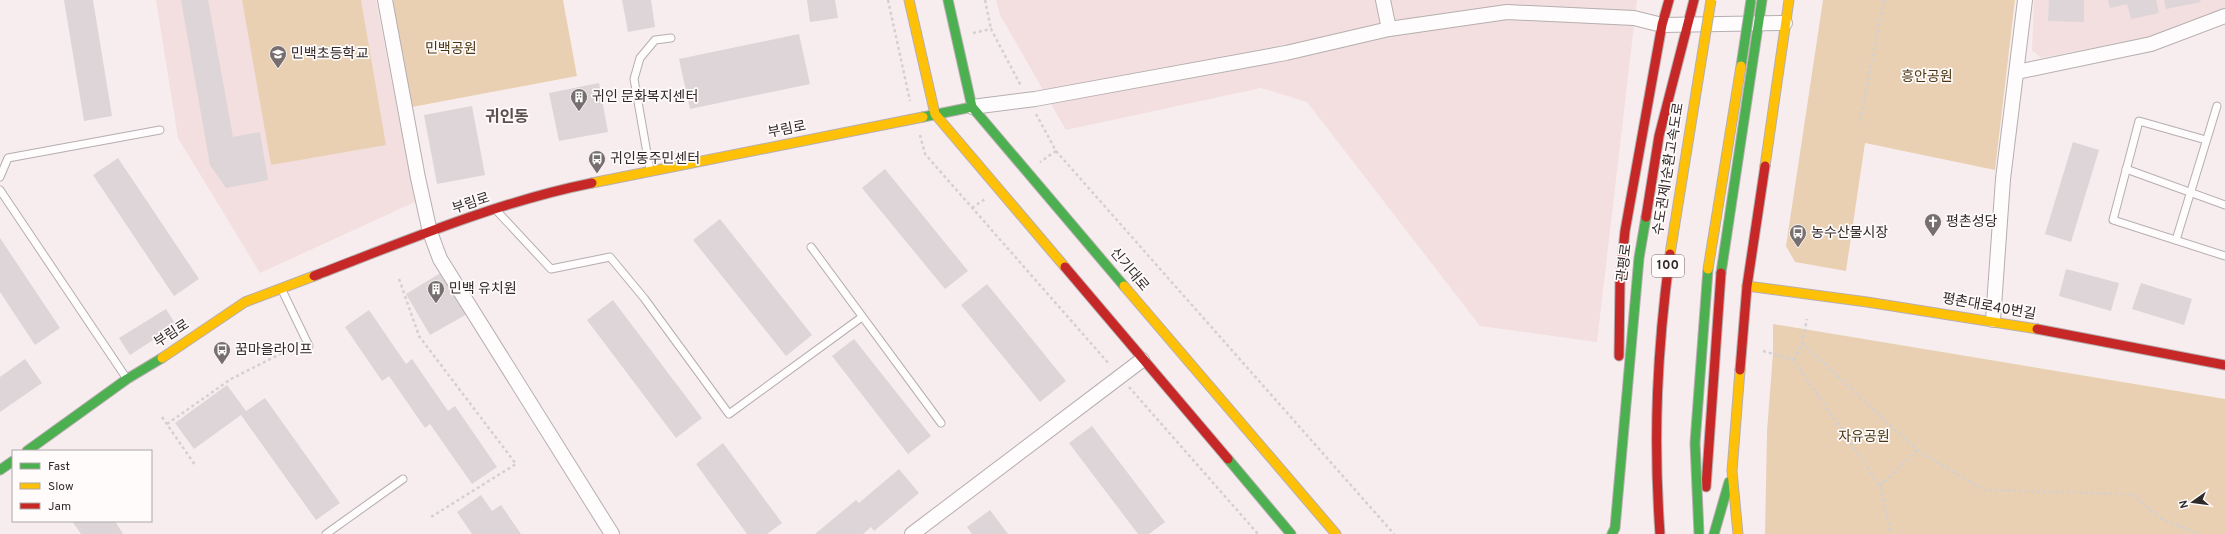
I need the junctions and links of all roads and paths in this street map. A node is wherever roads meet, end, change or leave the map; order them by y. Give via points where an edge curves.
1 (385, 0) edge
2 (888, 0) edge
3 (909, 0) edge
4 (948, 0) edge
5 (985, 0) edge
6 (1383, 0) edge
7 (1668, 0) edge
8 (1694, 0) edge
9 (1711, 0) edge
10 (1751, 0) edge
11 (1762, 0) edge
12 (1788, 0) edge
13 (1884, 0) edge
14 (2026, 0) edge
15 (2225, 16) edge
16 (1758, 22) junction
17 (1785, 23) junction
18 (1688, 24) junction
19 (1662, 25) junction
20 (991, 29) dead end
21 (1389, 29) junction
22 (671, 38) dead end
23 (2017, 72) junction
24 (1777, 82) junction
25 (2216, 106) dead end
26 (972, 107) junction
27 (936, 114) junction
28 (915, 118) junction
29 (1762, 118) dead end
30 (1860, 121) dead end
31 (160, 130) dead end
32 (1659, 136) junction
33 (2206, 140) junction
34 (1749, 147) dead end
35 (1056, 151) dead end
36 (2126, 169) junction
37 (651, 172) junction
38 (0, 177) edge
39 (1734, 183) junction
40 (0, 190) edge
41 (2189, 192) junction
42 (2225, 205) edge
43 (496, 210) junction
44 (430, 232) junction
45 (2176, 240) junction
46 (811, 247) dead end
47 (2225, 256) edge
48 (399, 279) dead end
49 (1747, 286) junction
50 (280, 287) junction
51 (862, 317) junction
52 (1807, 318) dead end
53 (1993, 320) junction
54 (308, 343) joint
55 (1802, 344) junction
56 (1763, 351) dead end
57 (1142, 360) junction
58 (1794, 360) junction
59 (2225, 365) edge
60 (1120, 376) junction
61 (127, 379) junction
62 (162, 417) dead end
63 (941, 423) dead end
64 (167, 424) junction
65 (28, 450) edge
66 (1917, 450) junction
67 (12, 462) edge
68 (195, 465) dead end
69 (0, 470) edge
70 (1732, 471) junction
71 (403, 479) dead end
72 (1880, 486) junction
73 (431, 517) dead end
74 (1614, 531) edge
75 (326, 534) edge
76 (612, 534) edge
77 (912, 534) edge
78 (1258, 534) edge
79 (1291, 534) edge
80 (1336, 534) edge
81 (1394, 534) edge
82 (1660, 534) edge
83 (1699, 534) edge
84 (1704, 534) edge
85 (1714, 534) edge
86 (1738, 534) edge
87 (1891, 534) edge
88 (2200, 534) edge

1 - 44 street
2 - 28 path
3 - 27 main road
4 - 26 main road, 신기대로
5 - 20 path
6 - 21 street
7 - 19 main road
8 - 18 main road, 관평로
9 - 82 main road, 수도권제1순환고속도로 / 100, bridge via 1668,266 1657,367 1656,482
10 - 83 main road, bridge via 1708,272 1695,443
11 - 16 main road
12 - 17 main road
13 - 30 path
14 - 23 street
15 - 23 street via 2151,44
16 - 17 street
16 - 18 street
16 - 39 main road
17 - 24 main road
18 - 19 street
18 - 32 main road, 관평로
19 - 21 street via 1634,18 1507,12
19 - 32 main road
19 - 74 main road via 1625,231 1620,281
21 - 26 street via 1286,53 1035,99
22 - 37 lane via 655,40 640,58 634,79
23 - 53 street via 2003,178
24 - 29 main road
24 - 49 main road
25 - 33 lane
26 - 27 main road, 부림로
26 - 80 main road, 신기대로
27 - 28 main road, 부림로
27 - 57 main road
28 - 37 main road, 부림로
28 - 60 path via 925,154
31 - 38 lane via 8,158
32 - 74 main road, 관평로 via 1639,258
33 - 36 lane via 2139,121
33 - 41 lane
34 - 39 main road
35 - 81 path
36 - 41 lane
36 - 45 lane via 2113,220
37 - 43 main road, 부림로 via 547,192
39 - 84 main road via 1721,270 1709,422
40 - 61 lane
41 - 42 lane
41 - 45 lane
43 - 44 main road, 부림로
43 - 51 lane via 551,269 610,257 644,298 730,414
44 - 50 main road, 부림로
44 - 76 street via 440,259
45 - 47 lane
46 - 51 lane
48 - 73 path via 419,336 516,464
49 - 53 main road, 평촌대로40번길
49 - 70 main road
50 - 54 lane
50 - 61 main road, 부림로 via 245,302
51 - 63 lane
52 - 55 path
53 - 59 main road, 평촌대로40번길
54 - 64 path via 231,379
55 - 58 path
55 - 66 path
56 - 58 path
57 - 60 street
57 - 79 main road
58 - 72 path
60 - 77 street
60 - 78 path
61 - 65 main road, 부림로
62 - 64 path
64 - 68 path
66 - 72 path
66 - 88 path via 1984,490 2132,494 2161,519
67 - 69 main road
70 - 85 main road
70 - 86 main road
71 - 75 lane
72 - 87 path

